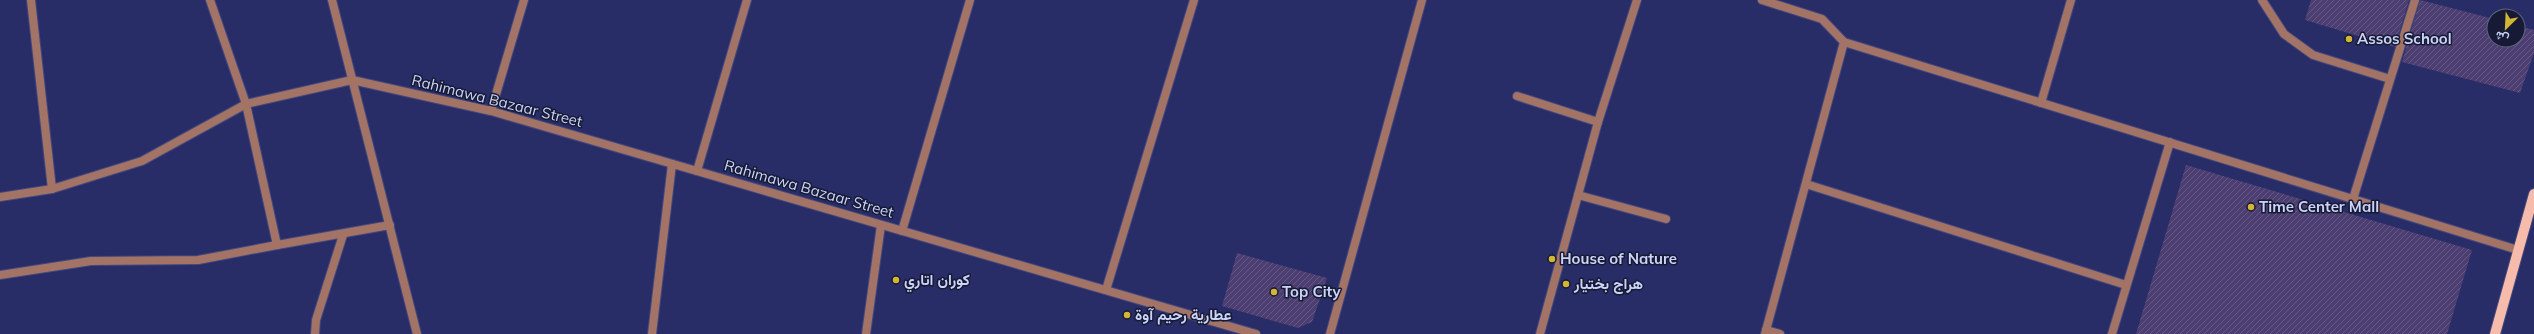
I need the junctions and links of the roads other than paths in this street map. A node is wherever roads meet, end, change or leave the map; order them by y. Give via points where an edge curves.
1 (31, 0) edge
2 (210, 0) edge
3 (332, 0) edge
4 (524, 0) edge
5 (747, 0) edge
6 (970, 0) edge
7 (1194, 0) edge
8 (1422, 0) edge
9 (1637, 0) edge
10 (1762, 0) edge
11 (2071, 0) edge
12 (2262, 0) edge
13 (2415, 0) edge
14 (1844, 42) junction
15 (2390, 79) junction
16 (352, 80) junction
17 (1517, 96) dead end
18 (2040, 103) junction
19 (246, 104) junction
20 (491, 111) junction
21 (1598, 122) junction
22 (2170, 142) junction
23 (672, 164) junction
24 (697, 171) junction
25 (1806, 184) junction
26 (52, 189) junction
27 (2534, 194) edge
28 (1578, 195) junction
29 (0, 197) edge
30 (2353, 199) junction
31 (1666, 219) dead end
32 (881, 224) junction
33 (390, 225) junction
34 (902, 231) junction
35 (343, 235) junction
36 (277, 245) junction
37 (2518, 250) junction
38 (0, 275) edge
39 (2126, 285) junction
40 (1106, 290) junction
41 (1240, 332) edge
42 (1766, 332) edge
43 (315, 334) edge
44 (418, 334) edge
45 (652, 334) edge
46 (866, 334) edge
47 (1256, 334) edge
48 (1330, 334) edge
49 (1540, 334) edge
50 (1780, 334) edge
51 (2112, 334) edge
52 (2495, 334) edge

1 - 26 street
2 - 19 street
3 - 16 street
4 - 20 street
5 - 24 street
6 - 34 street
7 - 40 street
8 - 48 street
9 - 21 street
10 - 14 street via 1822,19
11 - 18 street
12 - 15 street via 2284,34 2313,54
13 - 15 street
14 - 18 street
14 - 25 street
15 - 30 street
16 - 19 street
16 - 20 street, Rahimawa Bazaar Street
16 - 33 street
17 - 21 street
18 - 22 street
19 - 26 street via 142,160
19 - 36 street
20 - 23 street, Rahimawa Bazaar Street
21 - 28 street
22 - 30 street
22 - 39 street
23 - 24 street, Rahimawa Bazaar Street
23 - 45 street
24 - 32 street, Rahimawa Bazaar Street
25 - 39 street
25 - 42 street
26 - 29 street
27 - 37 main road
28 - 31 street
28 - 49 street
30 - 37 street
32 - 34 street, Rahimawa Bazaar Street
32 - 46 street
33 - 35 street
33 - 44 street
34 - 40 street, Rahimawa Bazaar Street
35 - 36 street
35 - 43 street via 316,320
36 - 38 street via 198,260 91,261
37 - 52 main road
39 - 51 street
40 - 41 street, Rahimawa Bazaar Street
41 - 47 street, Rahimawa Bazaar Street
42 - 50 street

